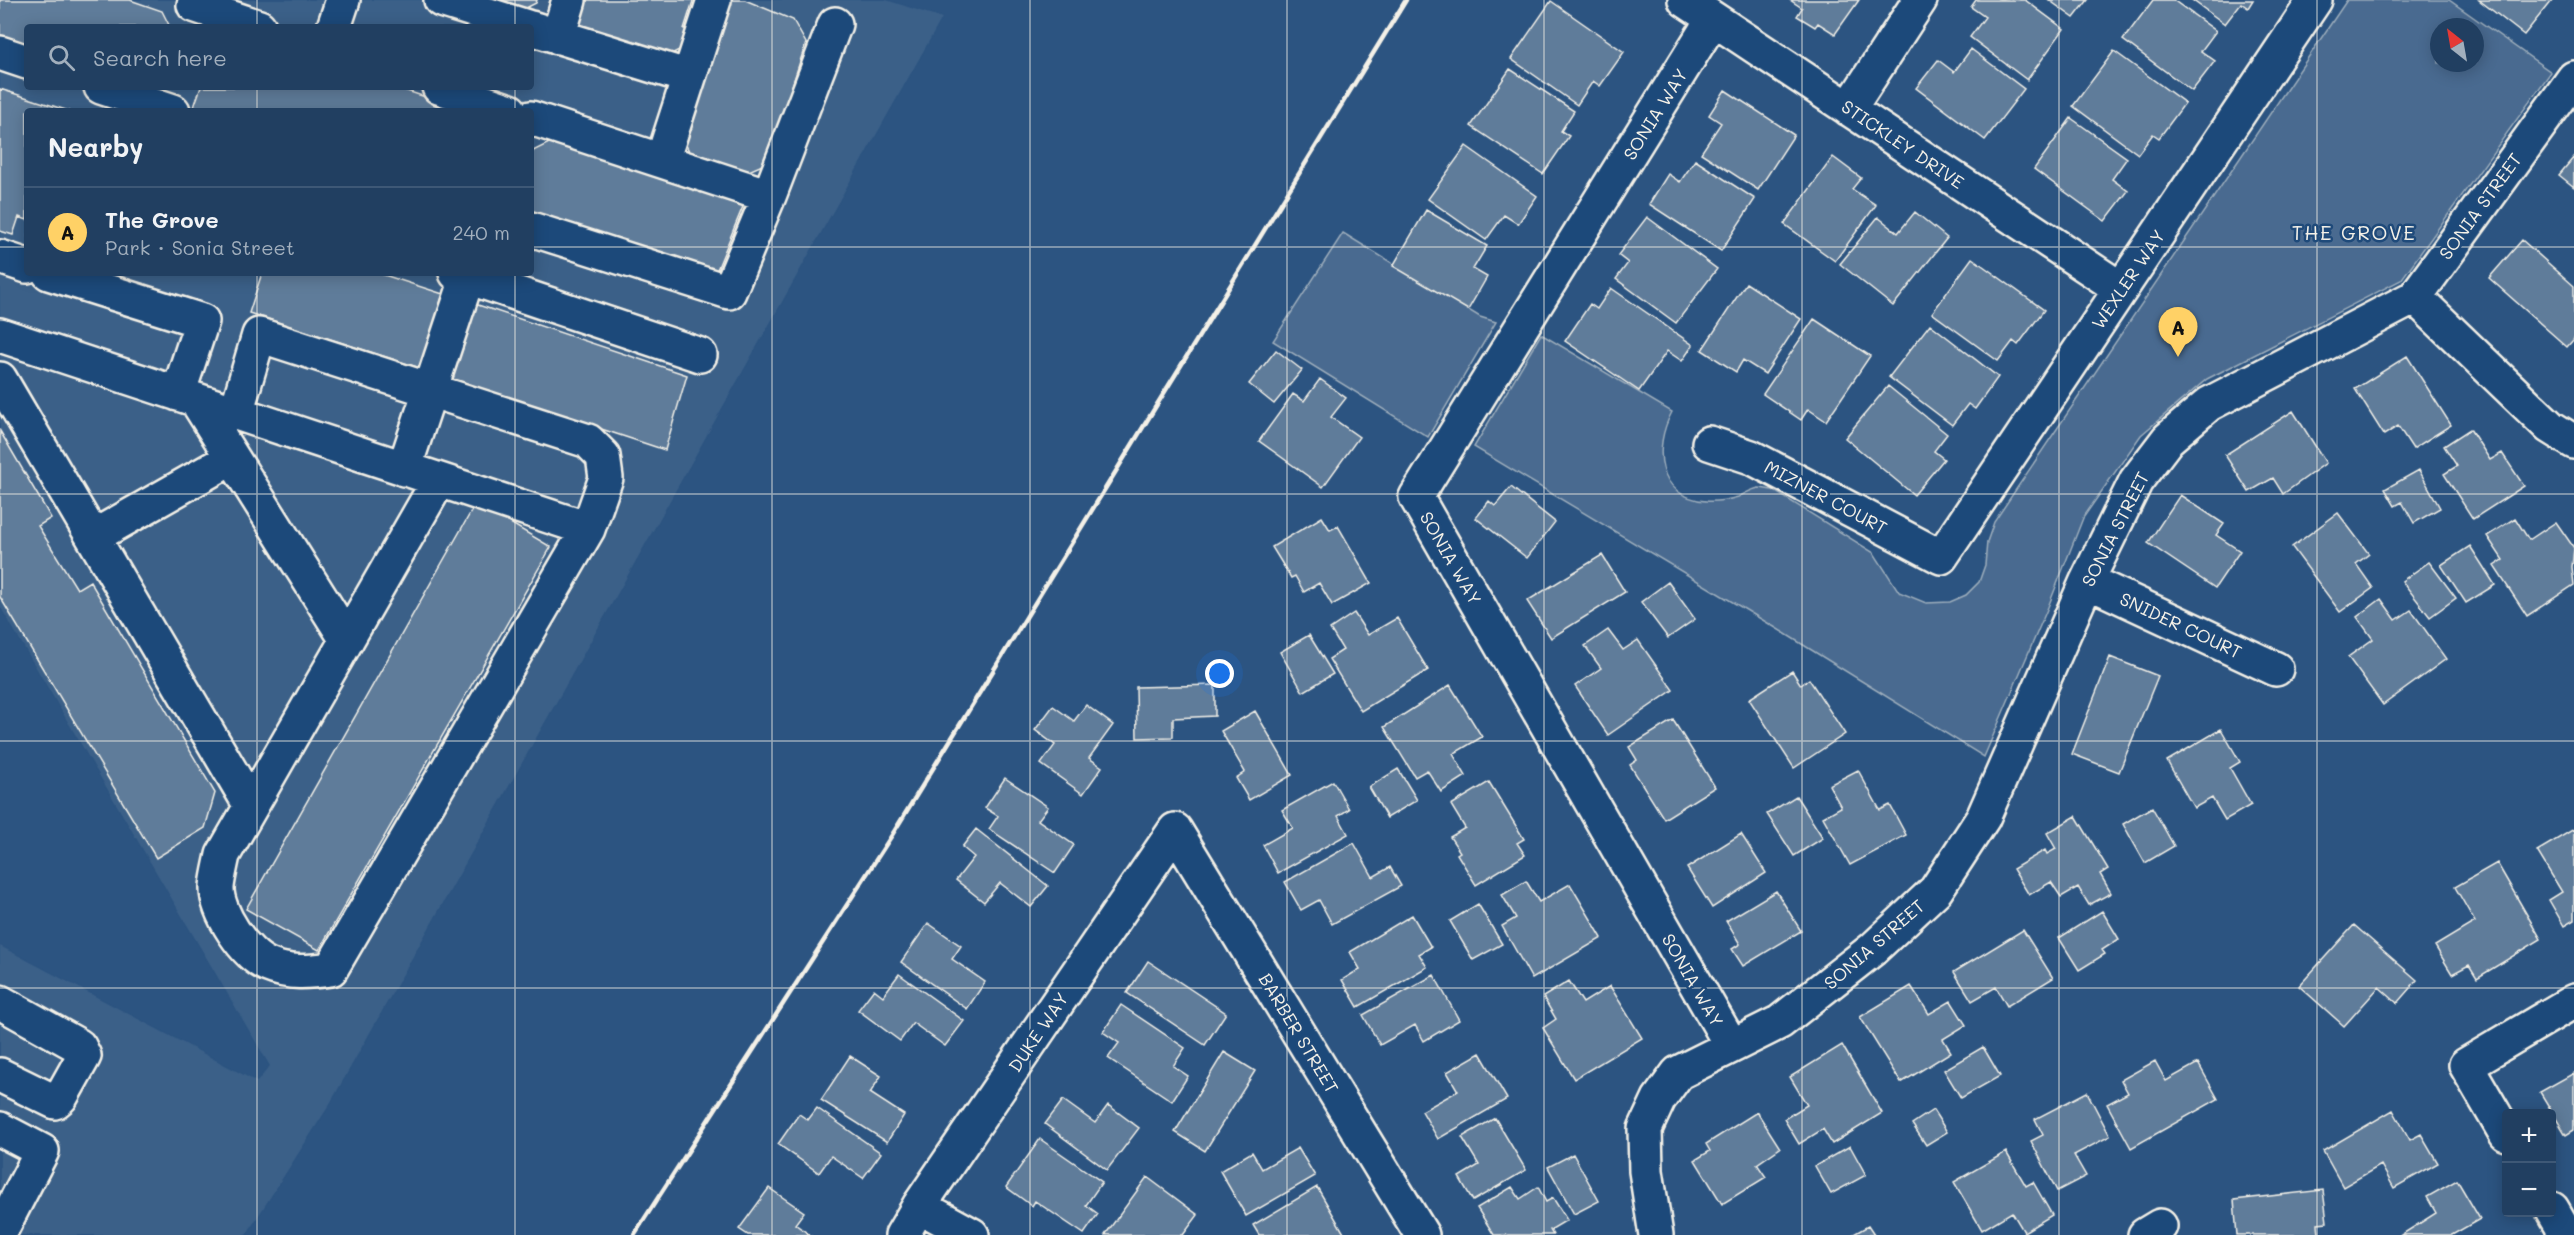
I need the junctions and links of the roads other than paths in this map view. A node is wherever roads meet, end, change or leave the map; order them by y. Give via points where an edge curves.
1 (343, 0) edge
2 (441, 0) edge
3 (569, 0) edge
4 (714, 0) edge
5 (1685, 0) edge
6 (1920, 0) edge
7 (2314, 0) edge
8 (186, 11) edge
9 (1713, 19) junction
10 (245, 24) edge
11 (335, 24) edge
12 (517, 24) edge
13 (835, 24) dead end
14 (539, 31) edge
15 (0, 53) edge
16 (24, 61) edge
17 (689, 77) junction
18 (2574, 78) edge
19 (114, 90) edge
20 (447, 90) edge
21 (167, 102) edge
22 (501, 108) edge
23 (1849, 109) junction
24 (534, 119) edge
25 (662, 161) junction
26 (769, 196) junction
27 (534, 230) edge
28 (0, 257) edge
29 (24, 265) edge
30 (59, 276) edge
31 (463, 276) edge
32 (470, 276) edge
33 (2121, 289) junction
34 (2415, 297) junction
35 (0, 335) edge
36 (700, 355) dead end
37 (0, 379) edge
38 (430, 390) junction
39 (187, 397) junction
40 (236, 413) junction
41 (2574, 442) edge
42 (1709, 443) dead end
43 (232, 458) junction
44 (405, 469) junction
45 (439, 480) junction
46 (588, 530) junction
47 (93, 537) junction
48 (1941, 557) joint
49 (2087, 581) junction
50 (347, 640) junction
51 (2276, 669) dead end
52 (251, 806) junction
53 (1175, 830) joint
54 (2574, 1001) edge
55 (0, 1002) edge
56 (1731, 1045) junction
57 (0, 1075) edge
58 (2502, 1127) edge
59 (0, 1129) edge
60 (919, 1206) junction
61 (2556, 1216) edge
62 (0, 1232) edge
63 (902, 1235) edge
64 (972, 1235) edge
65 (1422, 1235) edge
66 (1656, 1235) edge
67 (2567, 1235) edge

1 - 11 street
2 - 12 street
3 - 14 street
4 - 17 street
5 - 9 street, STICKLEY DRIVE
6 - 23 street
7 - 33 street, WEXLER WAY
8 - 10 street
9 - 23 street, STICKLEY DRIVE
9 - 56 street, SONIA WAY via 1416,497
13 - 26 street
14 - 17 street
15 - 16 street
17 - 25 street
18 - 34 street, SONIA STREET
19 - 21 street
20 - 22 street
23 - 33 street, STICKLEY DRIVE
24 - 25 street
25 - 26 street
26 - 27 street via 729,292
28 - 29 street
30 - 39 street via 202,321
31 - 38 street
32 - 36 street
33 - 48 street, WEXLER WAY
34 - 41 street via 2550,427
34 - 49 street, SONIA STREET via 2209,404 2168,439 2136,481
35 - 39 street
37 - 47 street
38 - 40 street via 259,335
38 - 44 street
38 - 46 street via 588,441 603,456 606,478
39 - 40 street
39 - 43 street
40 - 44 street
42 - 48 street, MIZNER COURT via 1751,458
43 - 47 street
43 - 50 street
44 - 45 street
45 - 46 street
45 - 50 street
46 - 52 street via 331,969 301,974 266,964 239,940 223,915 217,888 223,855
47 - 52 street
49 - 51 street, SNIDER COURT
49 - 56 street, SONIA STREET via 1983,818 1936,890 1873,949 1780,1022
50 - 52 street
53 - 60 street, DUKE WAY
53 - 65 street, BARBER STREET
54 - 58 street via 2466,1065
55 - 57 street via 79,1046 84,1056 55,1102
56 - 66 street, SONIA STREET via 1678,1073 1659,1099 1645,1129 1646,1171
59 - 62 street via 42,1150
60 - 63 street, DUKE WAY
60 - 64 street
61 - 67 street

